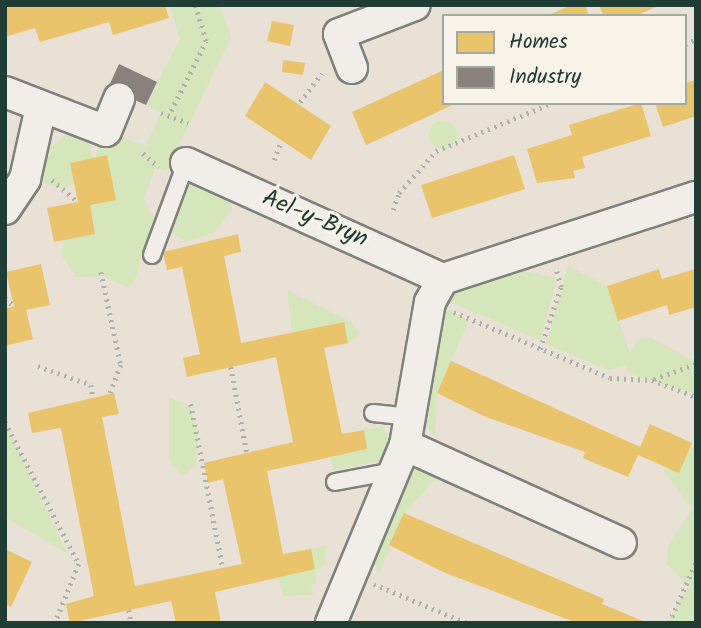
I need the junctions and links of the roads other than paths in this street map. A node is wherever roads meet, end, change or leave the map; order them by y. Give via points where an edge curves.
1 (415, 5) edge
2 (352, 68) road end
3 (5, 92) edge
4 (119, 98) dead end
5 (41, 107) junction
6 (176, 167) joint
7 (696, 197) edge
8 (5, 209) edge
9 (152, 255) dead end
10 (437, 291) junction
11 (373, 413) dead end
12 (403, 444) junction
13 (335, 482) dead end
14 (621, 543) dead end
15 (331, 623) edge

1 - 2 street via 339,34
3 - 5 street
4 - 5 street via 106,131
5 - 8 street via 25,178
6 - 9 lane
6 - 10 street, Ael-y-Bryn
7 - 10 street
10 - 12 street
11 - 12 lane
12 - 13 lane
12 - 14 street
12 - 15 street

